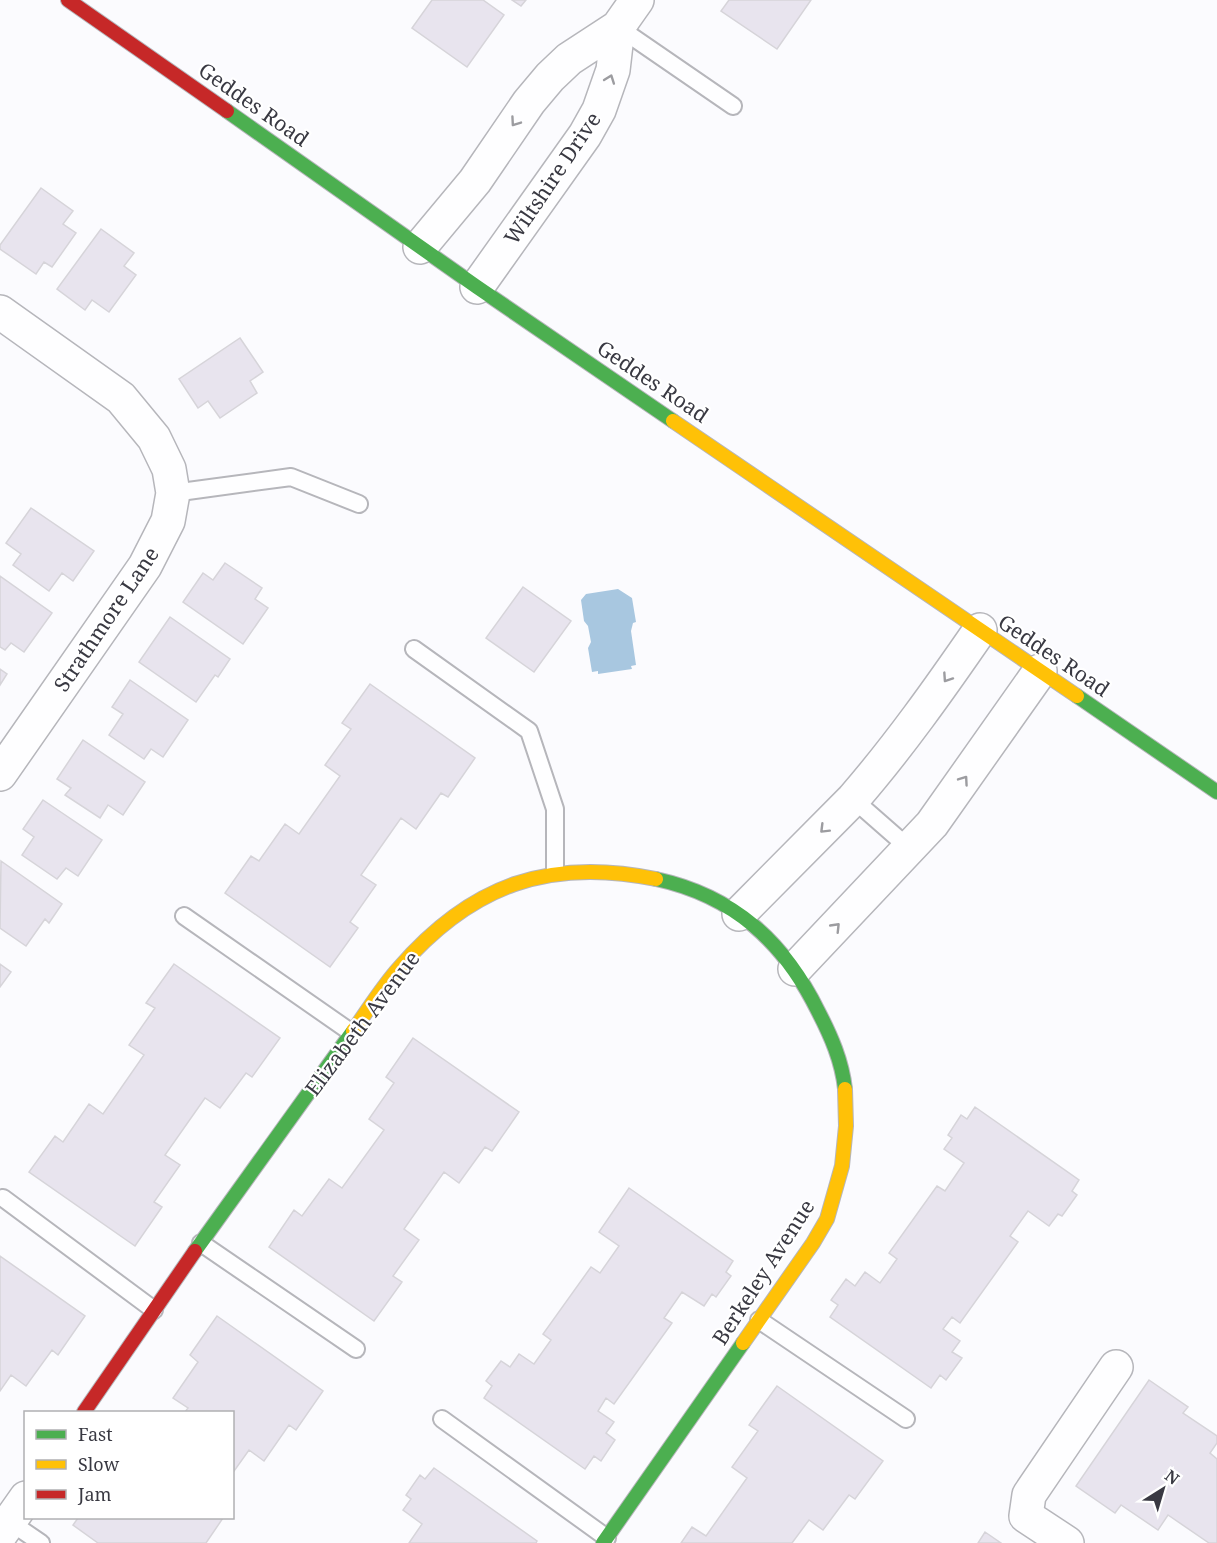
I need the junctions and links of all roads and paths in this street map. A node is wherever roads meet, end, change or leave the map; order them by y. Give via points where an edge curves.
1 (68, 0) edge
2 (637, 0) edge
3 (618, 27) junction
4 (733, 106) dead end
5 (420, 247) junction
6 (477, 287) junction
7 (0, 312) edge
8 (173, 493) junction
9 (359, 504) dead end
10 (980, 630) junction
11 (414, 649) dead end
12 (1040, 670) junction
13 (0, 774) edge
14 (1217, 792) edge
15 (853, 799) junction
16 (910, 849) junction
17 (555, 872) junction
18 (739, 914) junction
19 (184, 915) dead end
20 (766, 936) joint
21 (795, 969) junction
22 (352, 1033) junction
23 (3, 1198) dead end
24 (201, 1243) junction
25 (154, 1310) junction
26 (759, 1320) junction
27 (356, 1348) dead end
28 (1116, 1367) dead end
29 (85, 1411) edge
30 (442, 1419) dead end
31 (906, 1419) dead end
32 (12, 1518) edge
33 (605, 1540) edge
34 (41, 1543) edge
35 (1067, 1543) edge

1 - 5 street, Geddes Road
2 - 3 street, Wiltshire Drive
3 - 4 lane
3 -> 5 street, Wiltshire Drive via 569,59 550,77 475,181
6 -> 3 street, Wiltshire Drive via 585,135 613,70
5 - 6 street, Geddes Road
6 - 10 street, Geddes Road
7 - 8 street, Strathmore Lane via 121,398 154,438 169,469
8 - 9 lane via 291,477
8 - 13 street, Strathmore Lane via 168,521 145,566
10 - 12 street, Geddes Road
10 -> 15 street via 933,698
11 - 17 lane via 529,731 555,809
12 - 14 street, Geddes Road
16 -> 12 street via 932,824
15 - 16 lane
15 -> 18 street
21 -> 16 street
17 - 18 street, Elizabeth Avenue via 622,872 659,879
17 - 22 street, Elizabeth Avenue via 521,880 460,913 415,949
18 - 20 street, Elizabeth Avenue
19 - 22 lane
20 - 21 street, Berkeley Avenue
21 - 26 street, Berkeley Avenue via 814,1001 843,1070 843,1166 826,1221
22 - 24 street, Elizabeth Avenue
23 - 25 lane
24 - 25 street, Elizabeth Avenue
24 - 27 lane
25 - 29 street, Elizabeth Avenue
26 - 31 lane
26 - 33 street, Berkeley Avenue
28 - 35 street via 1029,1495 1026,1516
30 - 33 lane
32 - 34 lane

